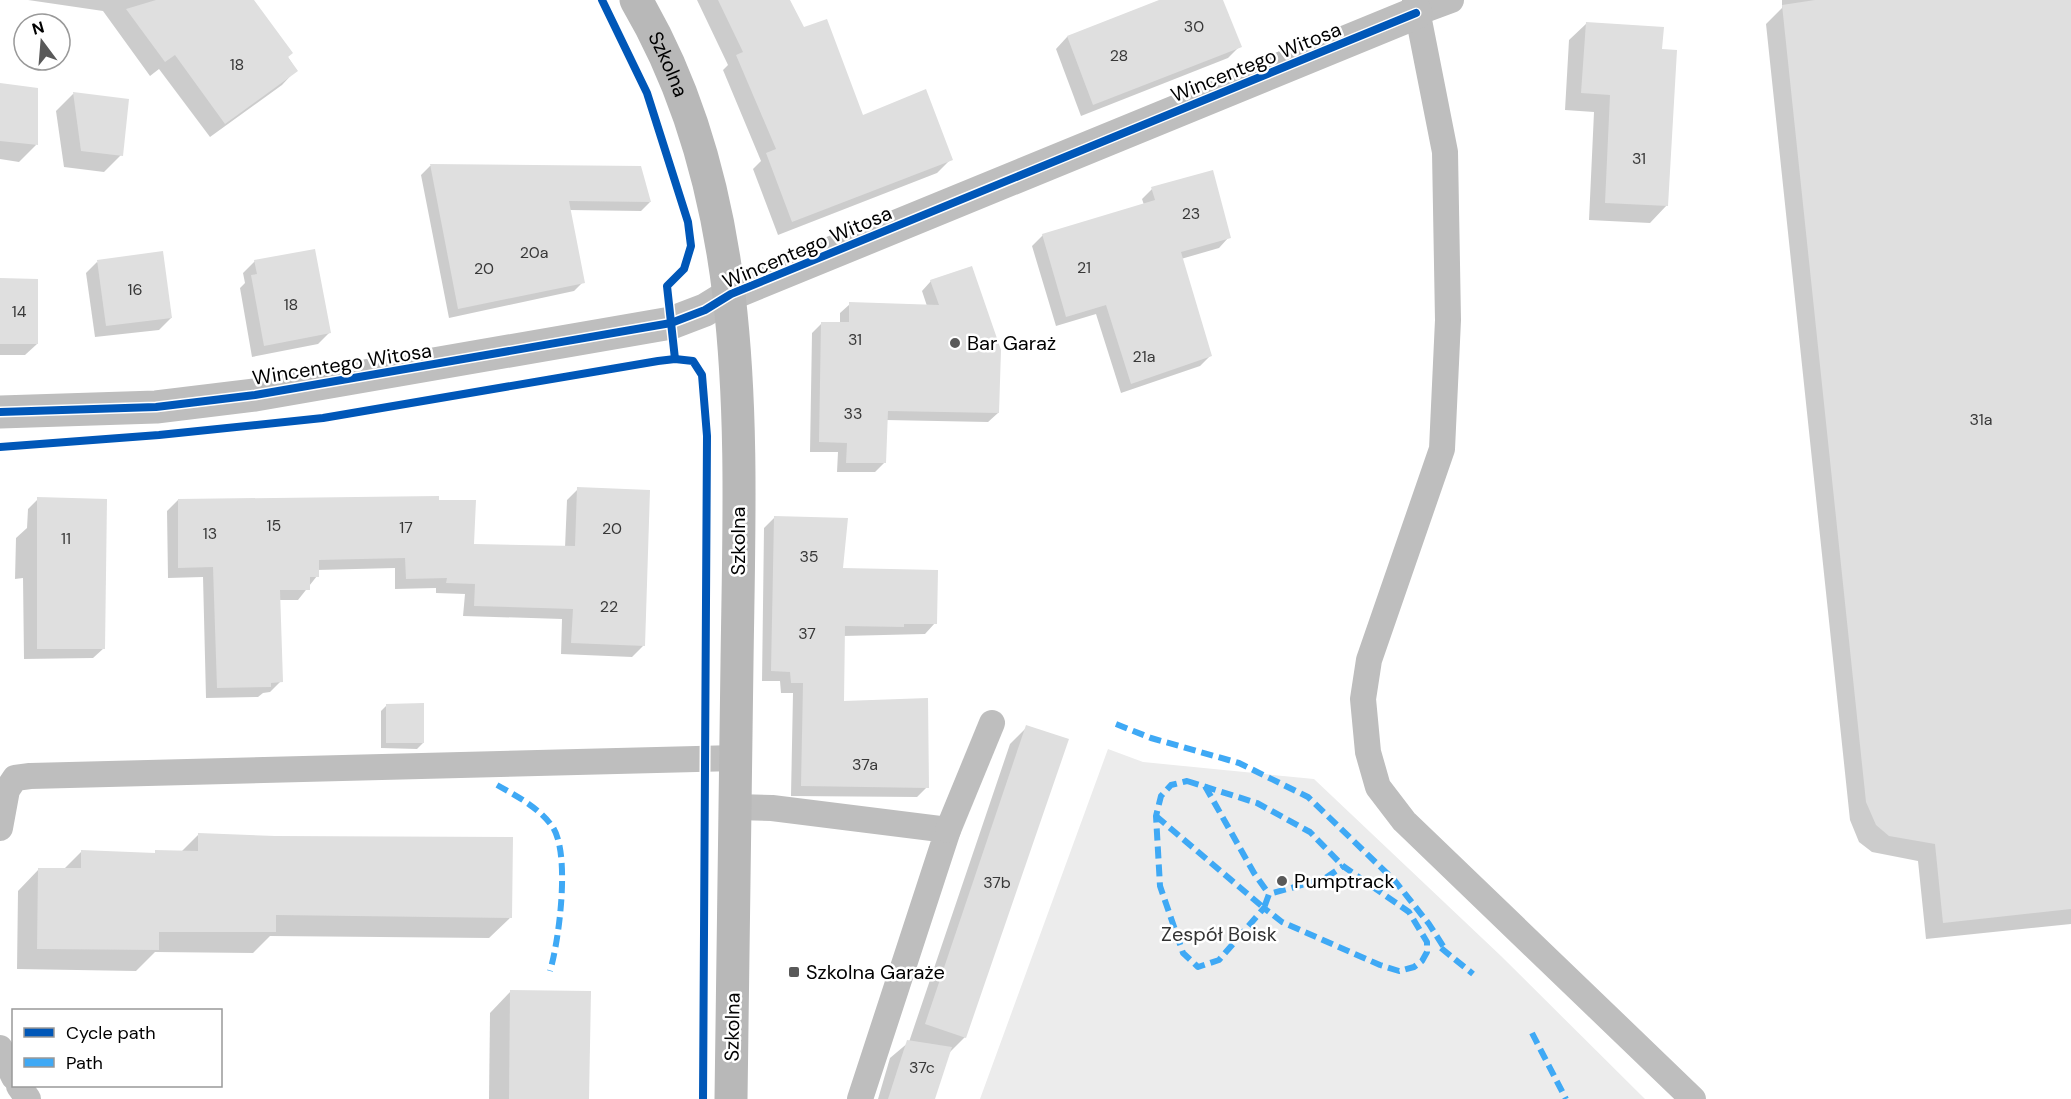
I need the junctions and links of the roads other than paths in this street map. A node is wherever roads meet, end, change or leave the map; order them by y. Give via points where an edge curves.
1 (636, 0) edge
2 (1451, 0) edge
3 (1416, 6) edge
4 (731, 294) junction
5 (0, 412) edge
6 (992, 723) dead end
7 (736, 758) junction
8 (735, 807) junction
9 (0, 828) edge
10 (948, 830) junction
11 (0, 1048) edge
12 (12, 1073) edge
13 (731, 1099) edge
14 (860, 1099) edge
15 (1693, 1099) edge

1 - 4 street, Szkolna via 668,64 695,132 721,232
2 - 3 lane
3 - 4 street, Wincentego Witosa
3 - 15 lane via 1445,152 1448,320 1442,449 1369,660 1363,699 1368,752 1378,787 1404,821
4 - 5 street, Wincentego Witosa via 705,310 671,323 255,395 156,407
4 - 7 street, Szkolna via 738,414
6 - 10 lane
7 - 8 street, Szkolna
7 - 9 lane via 30,776 15,778 7,790
8 - 10 lane
8 - 13 street, Szkolna
10 - 14 lane
11 - 12 lane

